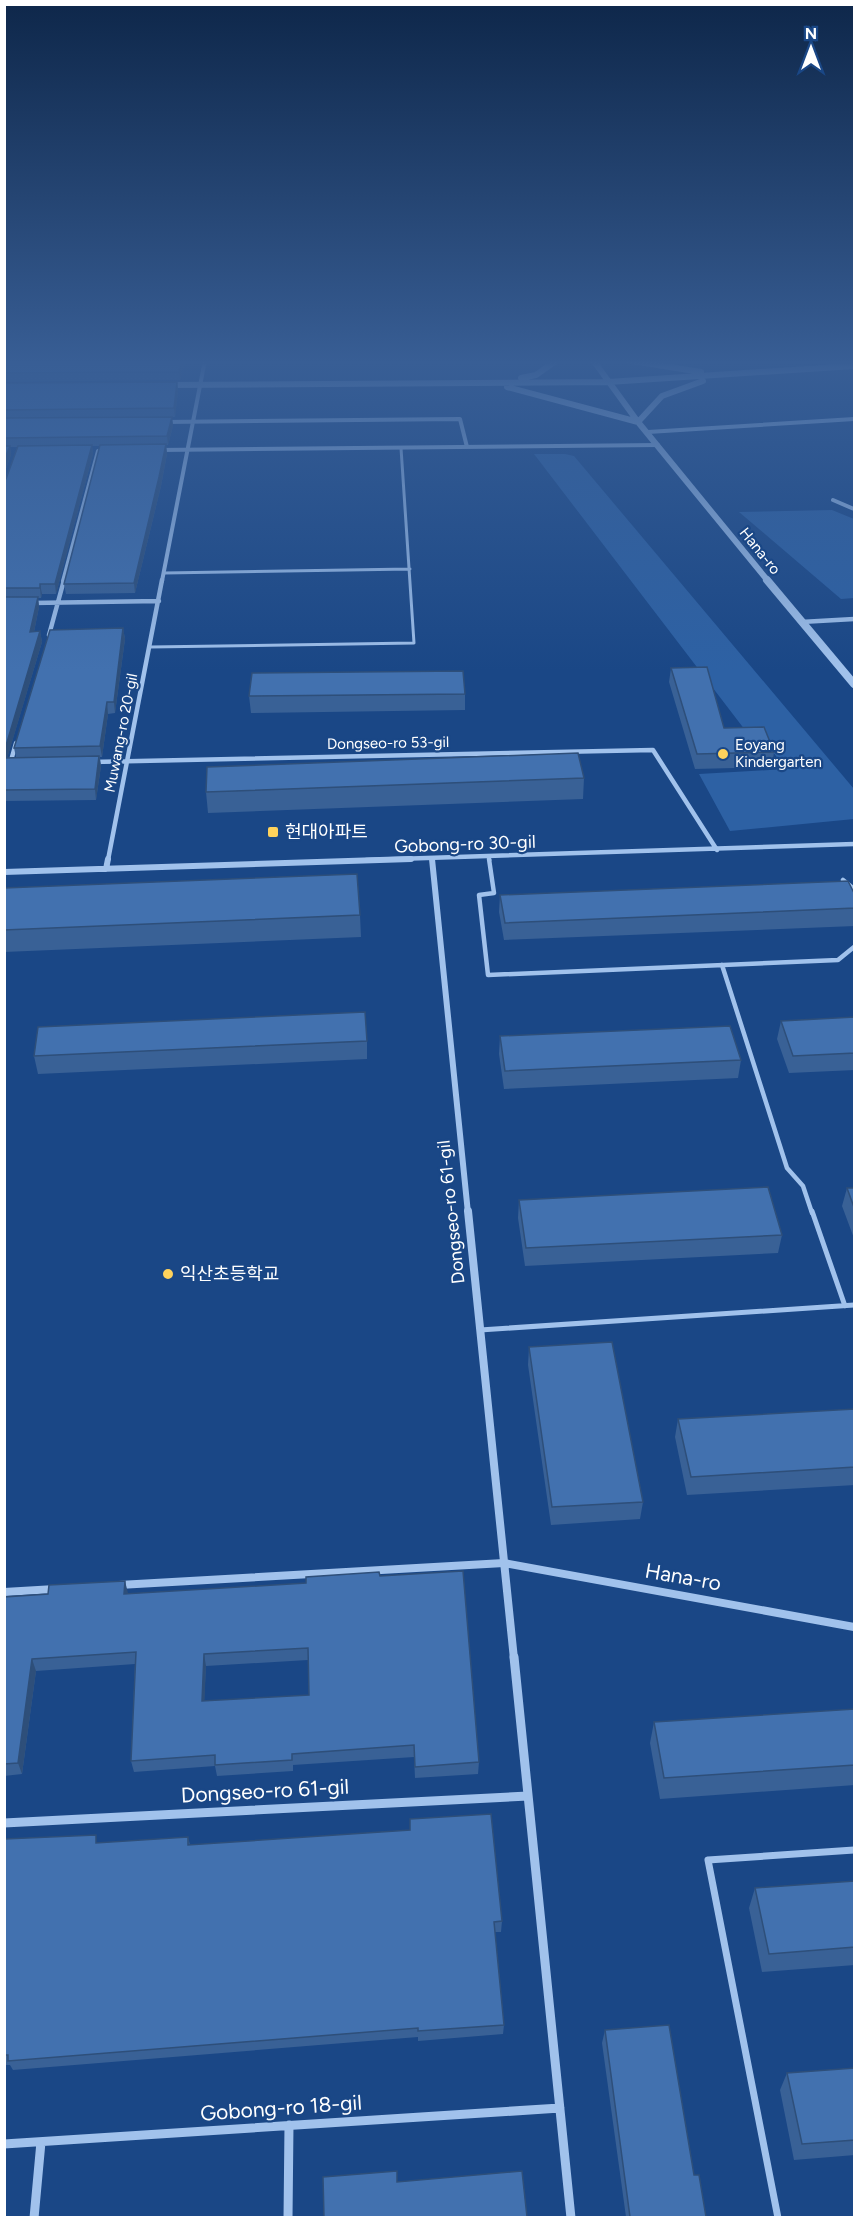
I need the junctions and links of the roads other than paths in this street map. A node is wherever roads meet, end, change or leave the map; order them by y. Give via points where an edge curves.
1 (95, 464) edge
2 (186, 464) edge
3 (402, 464) edge
4 (673, 464) edge
5 (832, 500) dead end
6 (855, 509) edge
7 (410, 569) junction
8 (164, 573) junction
9 (159, 601) junction
10 (59, 602) junction
11 (26, 603) edge
12 (855, 619) edge
13 (801, 622) junction
14 (46, 645) edge
15 (150, 647) junction
16 (855, 684) edge
17 (17, 742) edge
18 (127, 761) junction
19 (80, 762) edge
20 (22, 763) edge
21 (7, 764) edge
22 (855, 844) edge
23 (717, 850) junction
24 (489, 856) junction
25 (432, 858) junction
26 (106, 869) junction
27 (4, 872) edge
28 (843, 880) edge
29 (855, 889) edge
30 (855, 947) edge
31 (722, 965) junction
32 (855, 1305) edge
33 (845, 1306) junction
34 (480, 1330) junction
35 (504, 1563) junction
36 (112, 1586) edge
37 (64, 1588) edge
38 (4, 1592) edge
39 (855, 1627) edge
40 (528, 1796) junction
41 (4, 1823) edge
42 (855, 1851) edge
43 (560, 2108) junction
44 (289, 2125) junction
45 (41, 2142) junction
46 (4, 2144) edge
47 (34, 2217) edge
48 (288, 2217) edge
49 (571, 2217) edge
50 (778, 2217) edge

1 - 10 street
2 - 8 street, Muwang-ro 20-gil
3 - 7 lane
4 - 13 street, Hana-ro
5 - 6 street
7 - 8 lane
7 - 15 lane via 414,643
8 - 9 street, Muwang-ro 20-gil
9 - 10 street
9 - 15 street, Muwang-ro 20-gil
10 - 11 street
10 - 14 street
12 - 13 street
13 - 16 street, Hana-ro
15 - 18 street, Muwang-ro 20-gil
17 - 21 street
18 - 19 street, Dongseo-ro 53-gil
18 - 23 street, Dongseo-ro 53-gil via 653,750
18 - 26 street, Muwang-ro 20-gil
20 - 21 street
22 - 23 street, Gobong-ro 30-gil
23 - 24 street, Gobong-ro 30-gil
24 - 25 street, Gobong-ro 30-gil
24 - 31 lane via 495,893 479,894 488,975
25 - 26 street, Gobong-ro 30-gil
25 - 34 street, Dongseo-ro 61-gil
26 - 27 street, Gobong-ro 30-gil
28 - 29 lane
30 - 31 lane via 838,960
31 - 33 lane via 787,1168 803,1186
32 - 33 lane
33 - 34 lane
34 - 35 street, Dongseo-ro 61-gil
35 - 36 street
35 - 39 street, Hana-ro
35 - 40 street, Dongseo-ro 61-gil
37 - 38 street
40 - 41 street, Dongseo-ro 61-gil
40 - 43 street, Dongseo-ro 61-gil
42 - 50 lane via 708,1860
43 - 44 street, Gobong-ro 18-gil
43 - 49 street, Dongseo-ro 61-gil
44 - 45 street, Gobong-ro 18-gil
44 - 48 street
45 - 46 street, Gobong-ro 18-gil
45 - 47 street

